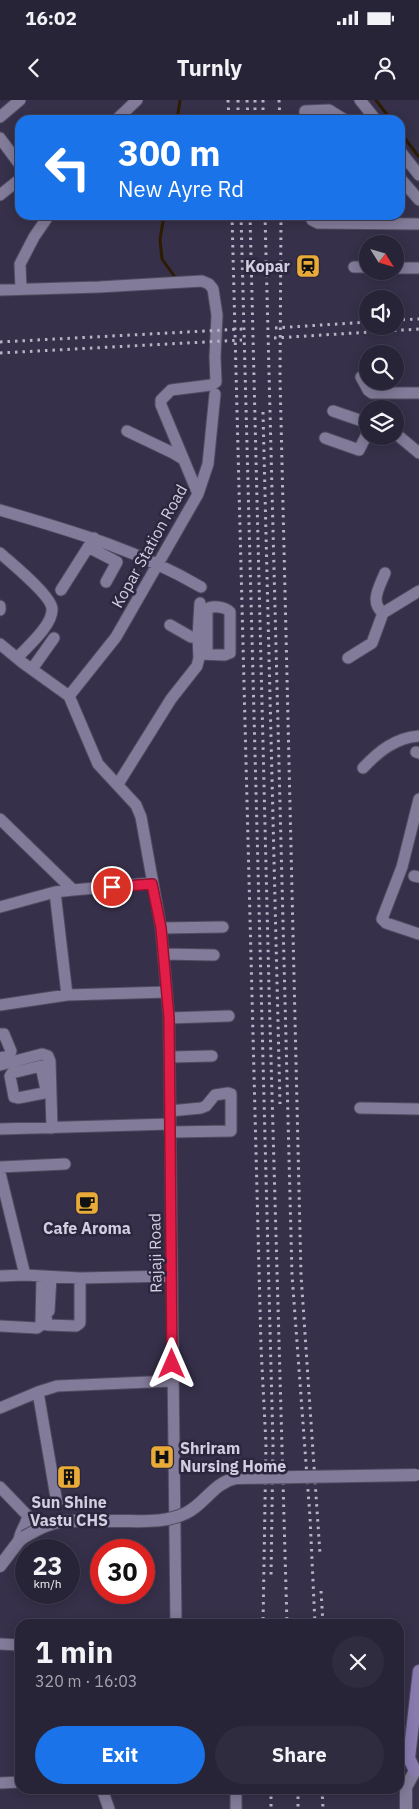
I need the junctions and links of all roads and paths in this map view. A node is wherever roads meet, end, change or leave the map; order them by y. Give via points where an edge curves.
1 (20, 100) edge
2 (137, 100) edge
3 (360, 100) edge
4 (305, 110) edge
5 (121, 115) edge
6 (337, 115) edge
7 (368, 115) edge
8 (0, 117) edge
9 (0, 138) edge
10 (405, 157) edge
11 (15, 158) edge
12 (419, 175) edge
13 (15, 183) edge
14 (405, 184) edge
15 (0, 195) edge
16 (419, 200) edge
17 (46, 220) edge
18 (312, 220) edge
19 (419, 224) edge
20 (354, 267) dead end
21 (359, 267) edge
22 (404, 268) edge
23 (419, 268) edge
24 (21, 289) junction
25 (0, 290) edge
26 (368, 390) edge
27 (419, 393) edge
28 (215, 394) dead end
29 (333, 411) dead end
30 (359, 420) edge
31 (127, 431) dead end
32 (325, 438) dead end
33 (404, 440) edge
34 (362, 445) edge
35 (419, 453) edge
36 (184, 460) junction
37 (198, 494) junction
38 (0, 510) edge
39 (91, 543) junction
40 (0, 553) edge
41 (157, 563) junction
42 (385, 573) dead end
43 (106, 582) dead end
44 (201, 587) dead end
45 (61, 590) dead end
46 (419, 591) edge
47 (200, 603) dead end
48 (383, 612) junction
49 (170, 625) dead end
50 (198, 637) junction
51 (54, 638) dead end
52 (0, 644) edge
53 (16, 658) junction
54 (348, 658) dead end
55 (32, 670) junction
56 (69, 696) junction
57 (419, 736) edge
58 (363, 768) dead end
59 (118, 784) junction
60 (419, 799) edge
61 (0, 819) edge
62 (152, 884) junction
63 (73, 890) junction
64 (55, 892) junction
65 (0, 907) edge
66 (222, 927) dead end
67 (161, 928) junction
68 (419, 934) edge
69 (163, 954) junction
70 (214, 955) dead end
71 (167, 992) junction
72 (67, 995) junction
73 (0, 1005) edge
74 (229, 1016) dead end
75 (169, 1018) junction
76 (0, 1034) edge
77 (170, 1056) junction
78 (212, 1056) dead end
79 (0, 1058) edge
80 (0, 1065) edge
81 (360, 1108) dead end
82 (419, 1109) edge
83 (170, 1111) junction
84 (52, 1128) junction
85 (170, 1128) junction
86 (0, 1129) edge
87 (65, 1164) dead end
88 (0, 1167) edge
89 (0, 1173) edge
90 (25, 1275) junction
91 (0, 1276) edge
92 (171, 1276) junction
93 (46, 1277) junction
94 (80, 1278) junction
95 (0, 1326) edge
96 (172, 1381) junction
97 (38, 1392) junction
98 (0, 1408) edge
99 (418, 1475) edge
100 (0, 1487) edge
101 (57, 1503) dead end
102 (22, 1539) joint
103 (15, 1548) edge
104 (0, 1566) edge
105 (176, 1619) edge
106 (0, 1644) edge
107 (15, 1645) edge
108 (419, 1671) edge
109 (418, 1770) edge
110 (15, 1782) edge
111 (0, 1784) edge
112 (104, 1794) edge
113 (236, 1794) edge
114 (109, 1809) edge
115 (236, 1809) edge
116 (406, 1809) edge

1 - 8 street
2 - 5 street
3 - 7 street
4 - 6 street via 329,110
9 - 11 street
10 - 12 street
13 - 15 street
14 - 16 street
17 - 24 street via 20,264
18 - 19 street via 318,223
20 - 21 street
22 - 23 street
24 - 25 street
24 - 36 street via 202,281 214,288 216,382 171,390 162,400 162,412
26 - 27 street via 372,393
28 - 37 street, Kopar Station Road via 208,464
29 - 30 street
31 - 36 street
32 - 34 street via 360,450
33 - 35 street
36 - 37 street
37 - 41 street, Kopar Station Road
38 - 39 street
39 - 41 street
39 - 43 street via 117,562
39 - 45 street
40 - 53 street via 40,590 52,607 44,629
41 - 44 street
41 - 56 street, Kopar Station Road via 116,637
42 - 48 street via 375,599 378,609
46 - 48 street
47 - 50 street
48 - 54 street via 372,643
49 - 50 street via 191,637
50 - 59 street via 203,654 197,666 171,699
51 - 55 street
52 - 53 street
53 - 55 street
55 - 56 street
56 - 59 street, Rajaji Road via 98,764
57 - 58 street via 398,740 376,754
59 - 62 street, Rajaji Road via 139,812
60 - 68 street via 402,867 382,919
61 - 63 street
62 - 63 street
62 - 67 street, Rajaji Road
63 - 64 street
64 - 65 street
64 - 72 street
66 - 67 street
67 - 69 street, Rajaji Road
69 - 70 street
69 - 71 street, Rajaji Road
71 - 72 street
71 - 75 street, Rajaji Road
72 - 73 street
74 - 75 street
75 - 77 street, Rajaji Road
76 - 79 street via 4,1034 11,1051 9,1056
77 - 78 street
77 - 83 street, Rajaji Road
80 - 84 street via 42,1054 48,1056
81 - 82 street
83 - 85 street, Rajaji Road
83 - 85 street via 201,1108 214,1095 231,1094 232,1131
84 - 85 street
84 - 86 street
85 - 92 street, Rajaji Road
87 - 88 street
89 - 90 street
90 - 91 street
90 - 93 street
92 - 94 street
92 - 96 street, Rajaji Road
93 - 94 street
93 - 94 street via 47,1324 76,1326 80,1323
93 - 95 street via 40,1326
96 - 97 street via 57,1386
96 - 105 street, Rajaji Road
97 - 98 street
97 - 101 street
99 - 102 street, bridge via 236,1478 223,1482 188,1513 176,1518 159,1521 63,1521 46,1525
100 - 102 street via 27,1514 19,1535
103 - 104 street
106 - 107 street
108 - 109 main road via 409,1758
109 - 116 street via 406,1787
110 - 111 street
112 - 114 street
113 - 115 street

